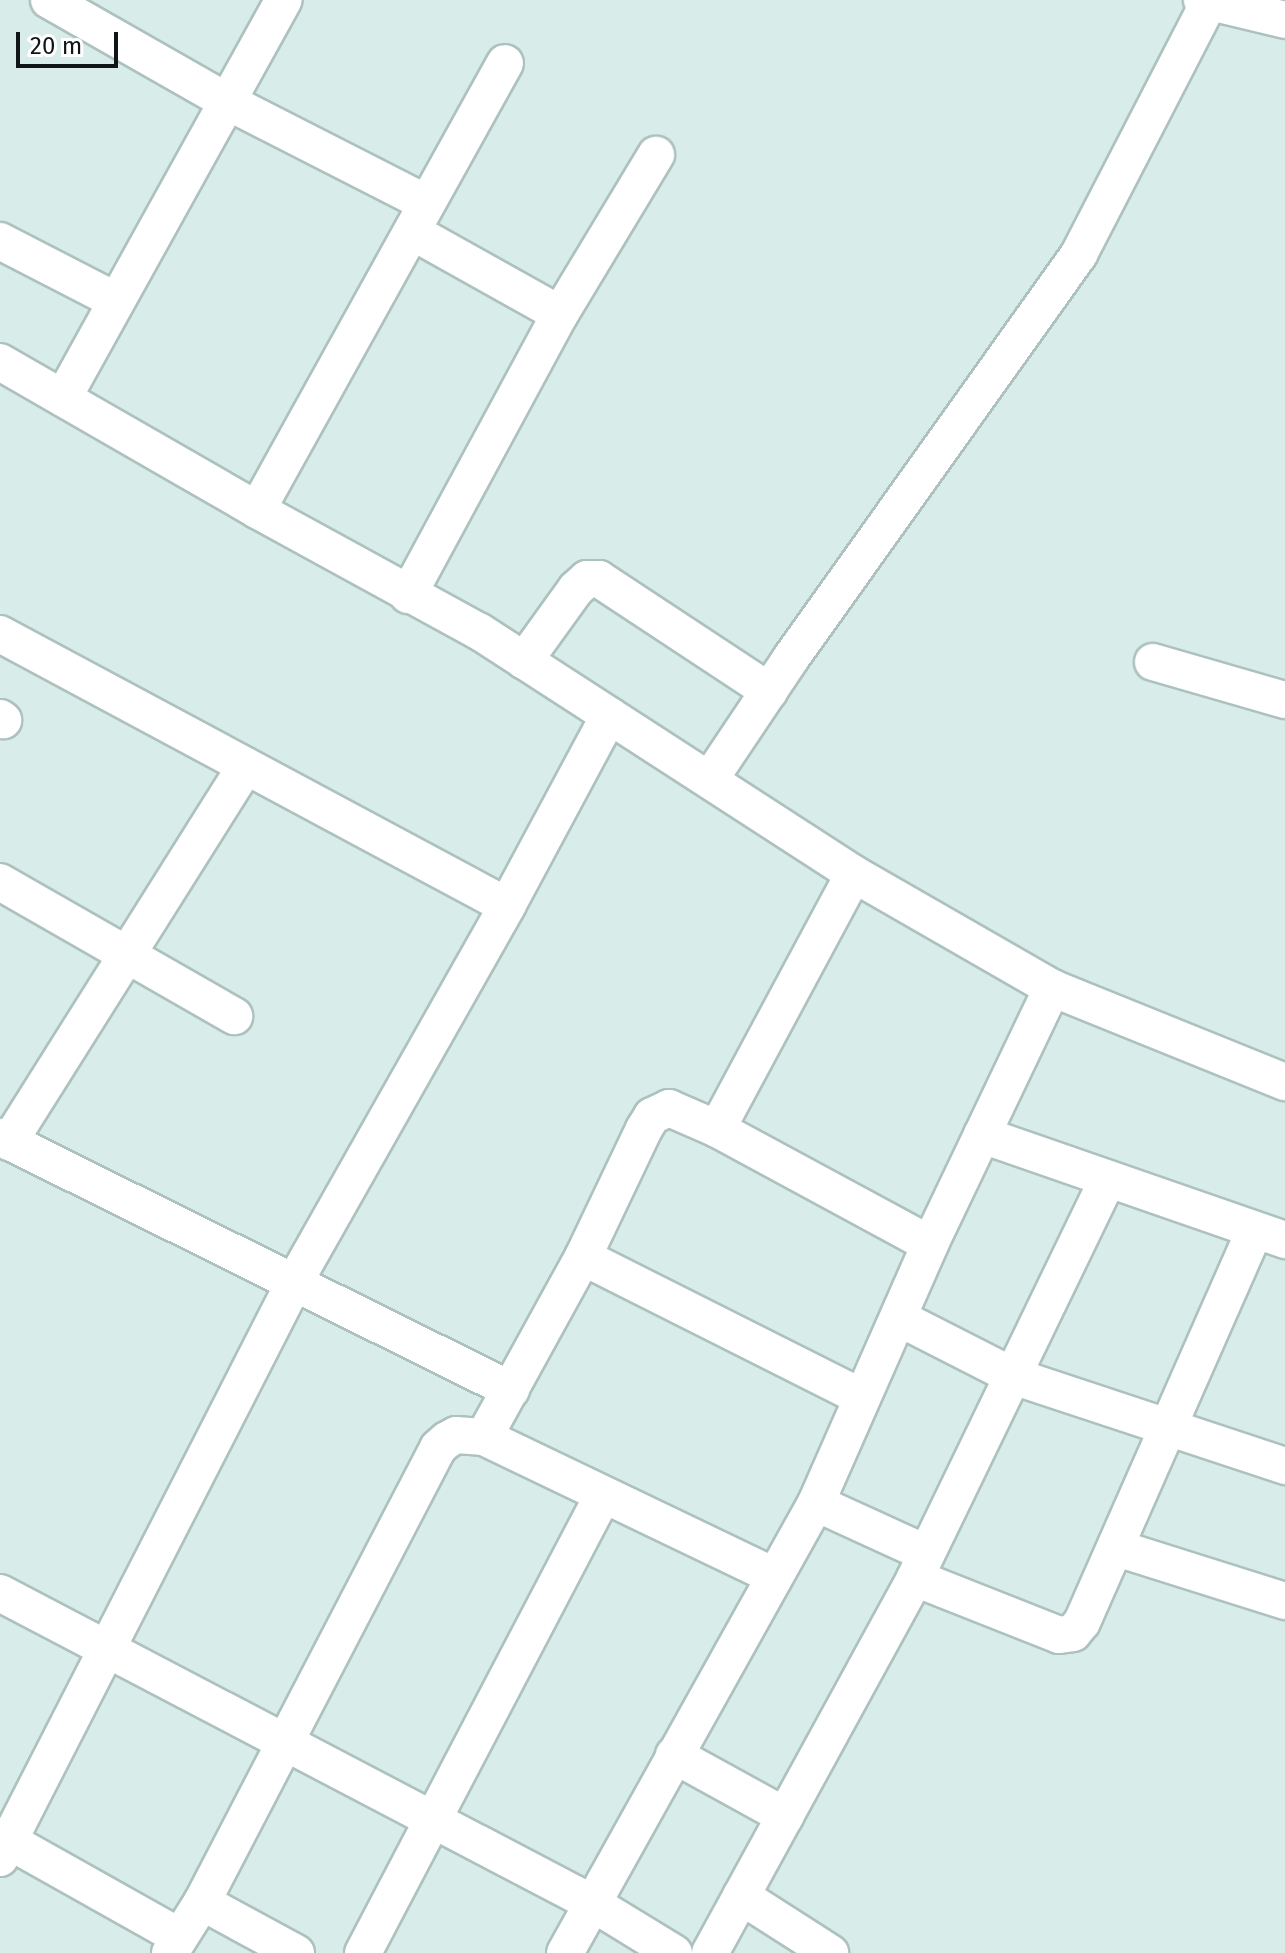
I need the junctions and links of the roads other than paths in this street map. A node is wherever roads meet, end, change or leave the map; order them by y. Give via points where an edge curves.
1 (49, 0) edge
2 (284, 0) edge
3 (1206, 1) edge
4 (1285, 20) edge
5 (505, 63) dead end
6 (228, 102) junction
7 (656, 155) dead end
8 (420, 218) junction
9 (0, 241) edge
10 (116, 301) junction
11 (560, 314) junction
12 (0, 362) edge
13 (63, 398) junction
14 (257, 510) junction
15 (408, 595) junction
16 (0, 634) edge
17 (524, 661) junction
18 (1153, 662) dead end
19 (769, 691) junction
20 (1285, 700) edge
21 (609, 716) junction
22 (246, 766) junction
23 (710, 779) junction
24 (854, 874) junction
25 (0, 882) edge
26 (507, 906) junction
27 (129, 956) junction
28 (1052, 988) junction
29 (234, 1016) dead end
30 (1285, 1082) edge
31 (717, 1129) junction
32 (982, 1135) junction
33 (5, 1140) edge
34 (1107, 1180) junction
35 (1270, 1235) edge
36 (930, 1244) junction
37 (583, 1257) junction
38 (295, 1281) junction
39 (899, 1318) junction
40 (1013, 1376) junction
41 (511, 1390) junction
42 (861, 1397) junction
43 (1169, 1428) junction
44 (484, 1437) junction
45 (1285, 1466) edge
46 (603, 1495) junction
47 (816, 1503) junction
48 (1117, 1548) junction
49 (920, 1565) junction
50 (774, 1576) junction
51 (0, 1593) edge
52 (1285, 1601) edge
53 (106, 1647) junction
54 (285, 1741) junction
55 (674, 1755) junction
56 (14, 1790) edge
57 (785, 1816) junction
58 (431, 1819) junction
59 (4, 1850) edge
60 (741, 1896) junction
61 (202, 1902) junction
62 (592, 1903) junction
63 (174, 1945) edge
64 (296, 1953) edge
65 (363, 1953) edge
66 (565, 1953) edge
67 (674, 1953) edge
68 (710, 1953) edge
69 (830, 1953) edge

1 - 6 street
2 - 6 street
3 - 4 street
3 - 19 street via 1079,254
5 - 8 street
6 - 8 street
6 - 10 street
7 - 11 street
8 - 11 street
8 - 14 street
9 - 10 street
10 - 13 street
11 - 15 street
12 - 13 street
13 - 14 street
14 - 15 street
15 - 17 street
16 - 22 street
17 - 19 street via 576,589 587,579 599,579
17 - 21 street
18 - 20 street
19 - 23 street
21 - 23 street
21 - 26 street
22 - 26 street
22 - 27 street
23 - 24 street
24 - 28 street
24 - 31 street
25 - 27 street
26 - 38 street
27 - 29 street
27 - 33 street
28 - 30 street
28 - 32 street
31 - 36 street
31 - 37 street via 669,1108 652,1116
32 - 34 street
32 - 36 street
33 - 38 street
34 - 35 street
34 - 40 street
35 - 43 street
36 - 39 street
37 - 41 street
37 - 42 street
38 - 41 street
38 - 53 street
39 - 40 street
39 - 42 street
40 - 43 street
40 - 49 street
41 - 44 street
42 - 47 street
43 - 45 street
43 - 48 street
44 - 46 street
44 - 54 street via 456,1435 438,1448
46 - 50 street
46 - 58 street
47 - 49 street
47 - 50 street
48 - 49 street via 1082,1622 1073,1633 1059,1635
48 - 52 street
49 - 57 street
50 - 55 street
51 - 53 street
53 - 54 street
53 - 56 street
54 - 58 street
54 - 61 street
55 - 57 street
55 - 62 street
56 - 59 street
57 - 60 street
58 - 62 street
58 - 65 street
59 - 63 street
60 - 68 street
60 - 69 street
61 - 63 street
61 - 64 street
62 - 66 street
62 - 67 street

